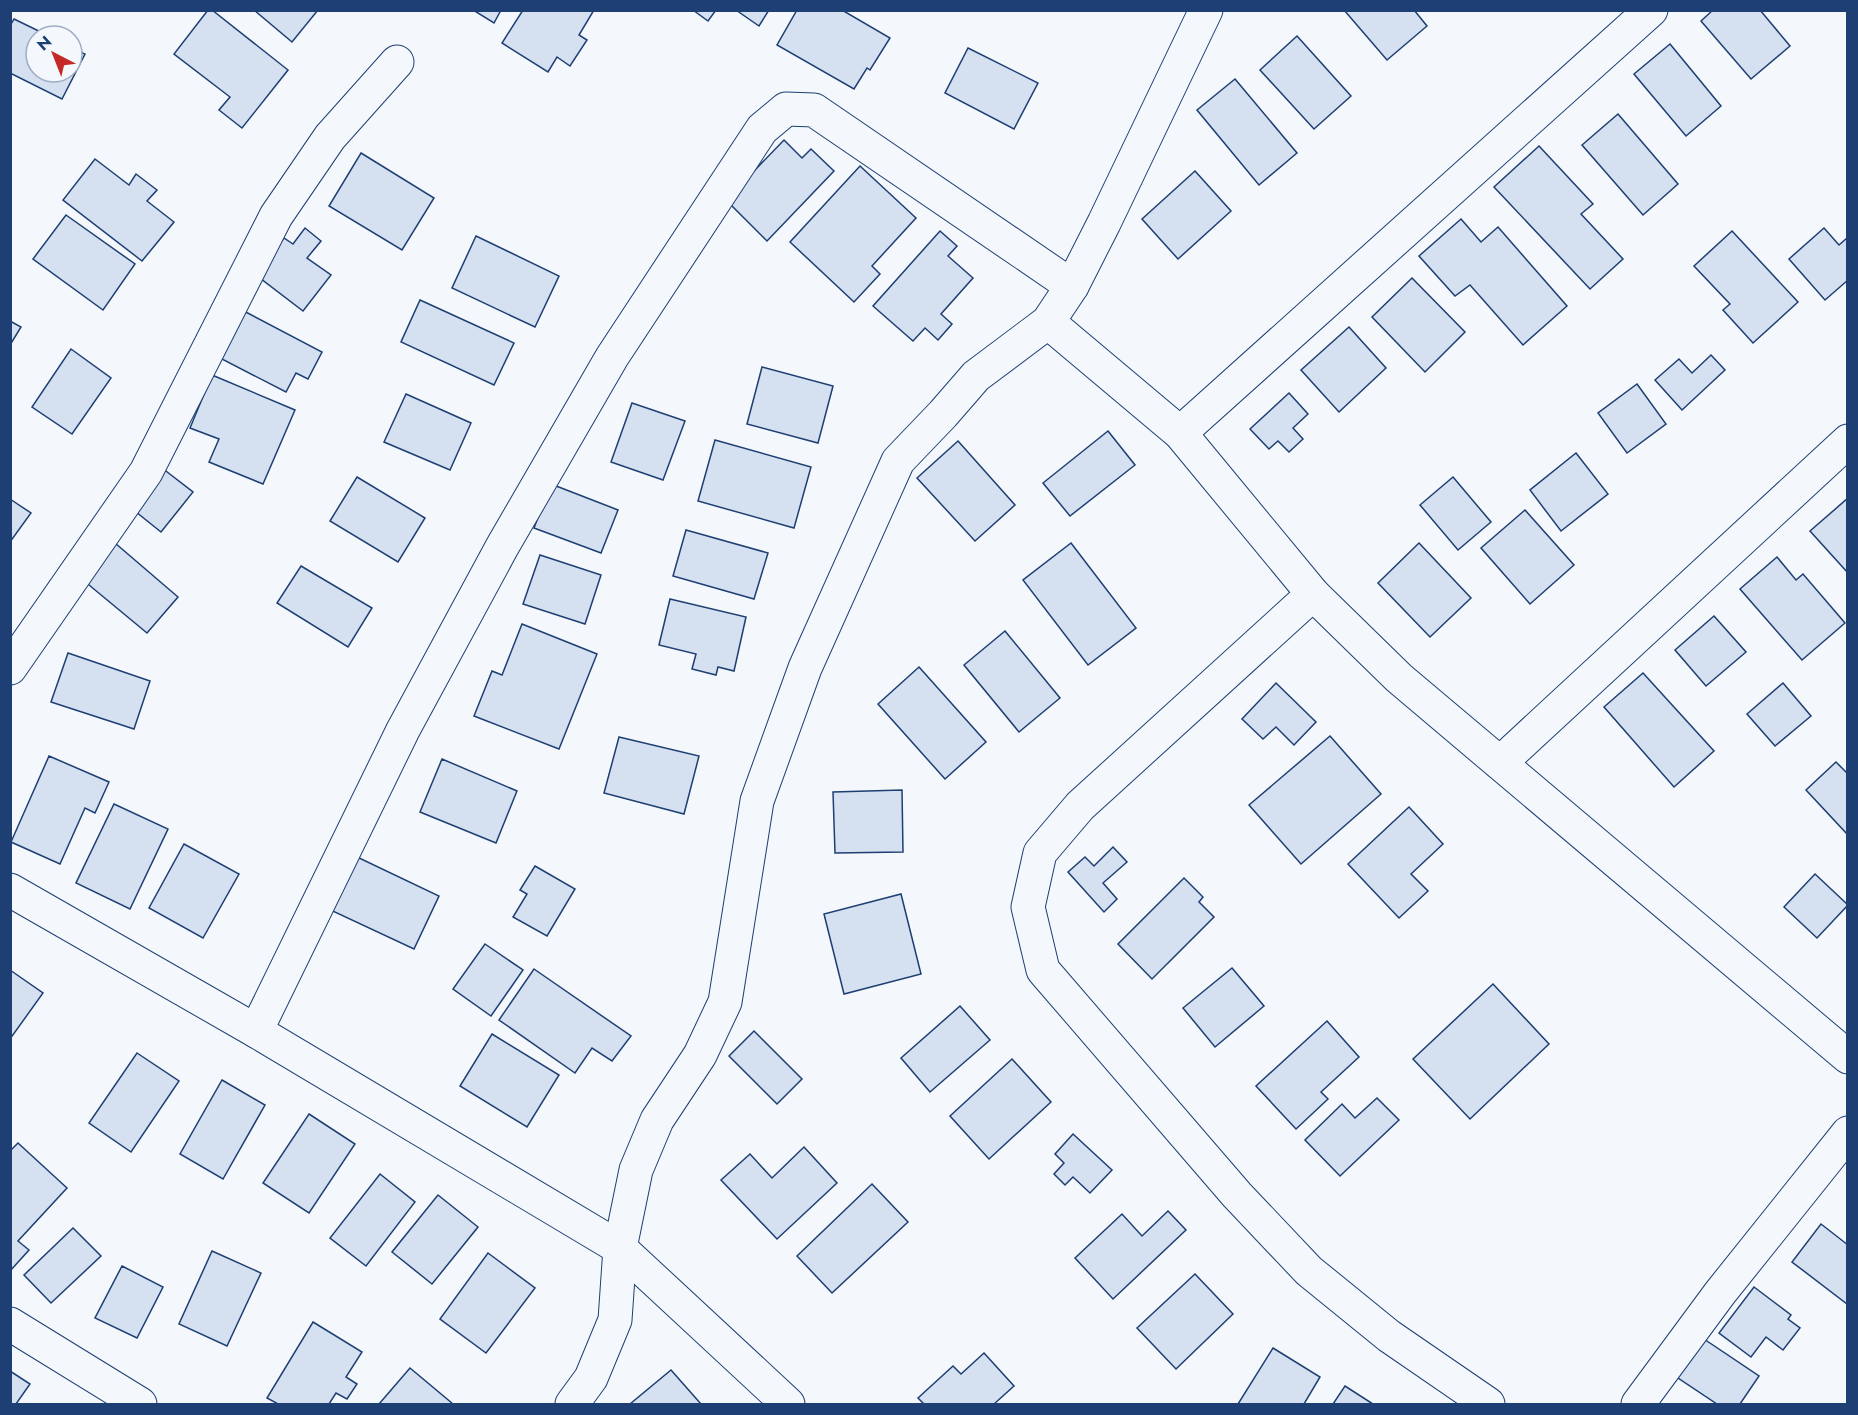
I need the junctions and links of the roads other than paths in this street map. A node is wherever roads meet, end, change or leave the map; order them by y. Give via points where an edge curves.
1 (1206, 10) edge
2 (1651, 10) edge
3 (397, 62) dead end
4 (1072, 286) junction
5 (1048, 322) junction
6 (1180, 433) junction
7 (1848, 441) edge
8 (1313, 594) junction
9 (10, 668) edge
10 (1500, 763) junction
11 (10, 890) edge
12 (256, 1030) junction
13 (1848, 1057) edge
14 (1848, 1134) edge
15 (621, 1248) junction
16 (10, 1324) edge
17 (140, 1404) edge
18 (572, 1404) edge
19 (788, 1404) edge
20 (1488, 1404) edge
21 (1638, 1404) edge

1 - 4 street
2 - 6 street
3 - 9 street via 330,137 276,216 146,472
4 - 5 street
4 - 12 street via 814,110 786,109 762,129 612,357 502,547 403,730
5 - 6 street
5 - 15 street via 976,375 898,461 805,668 757,801 725,1002 700,1055 657,1120 636,1170
6 - 8 street
7 - 10 street
8 - 10 street via 1399,678
8 - 20 street via 1080,806 1040,853 1028,907 1043,970 1237,1195 1309,1271 1389,1336
10 - 13 street
11 - 12 street
12 - 15 street
14 - 21 street via 1720,1293
15 - 18 street via 615,1320 591,1378
15 - 19 street
16 - 17 street

